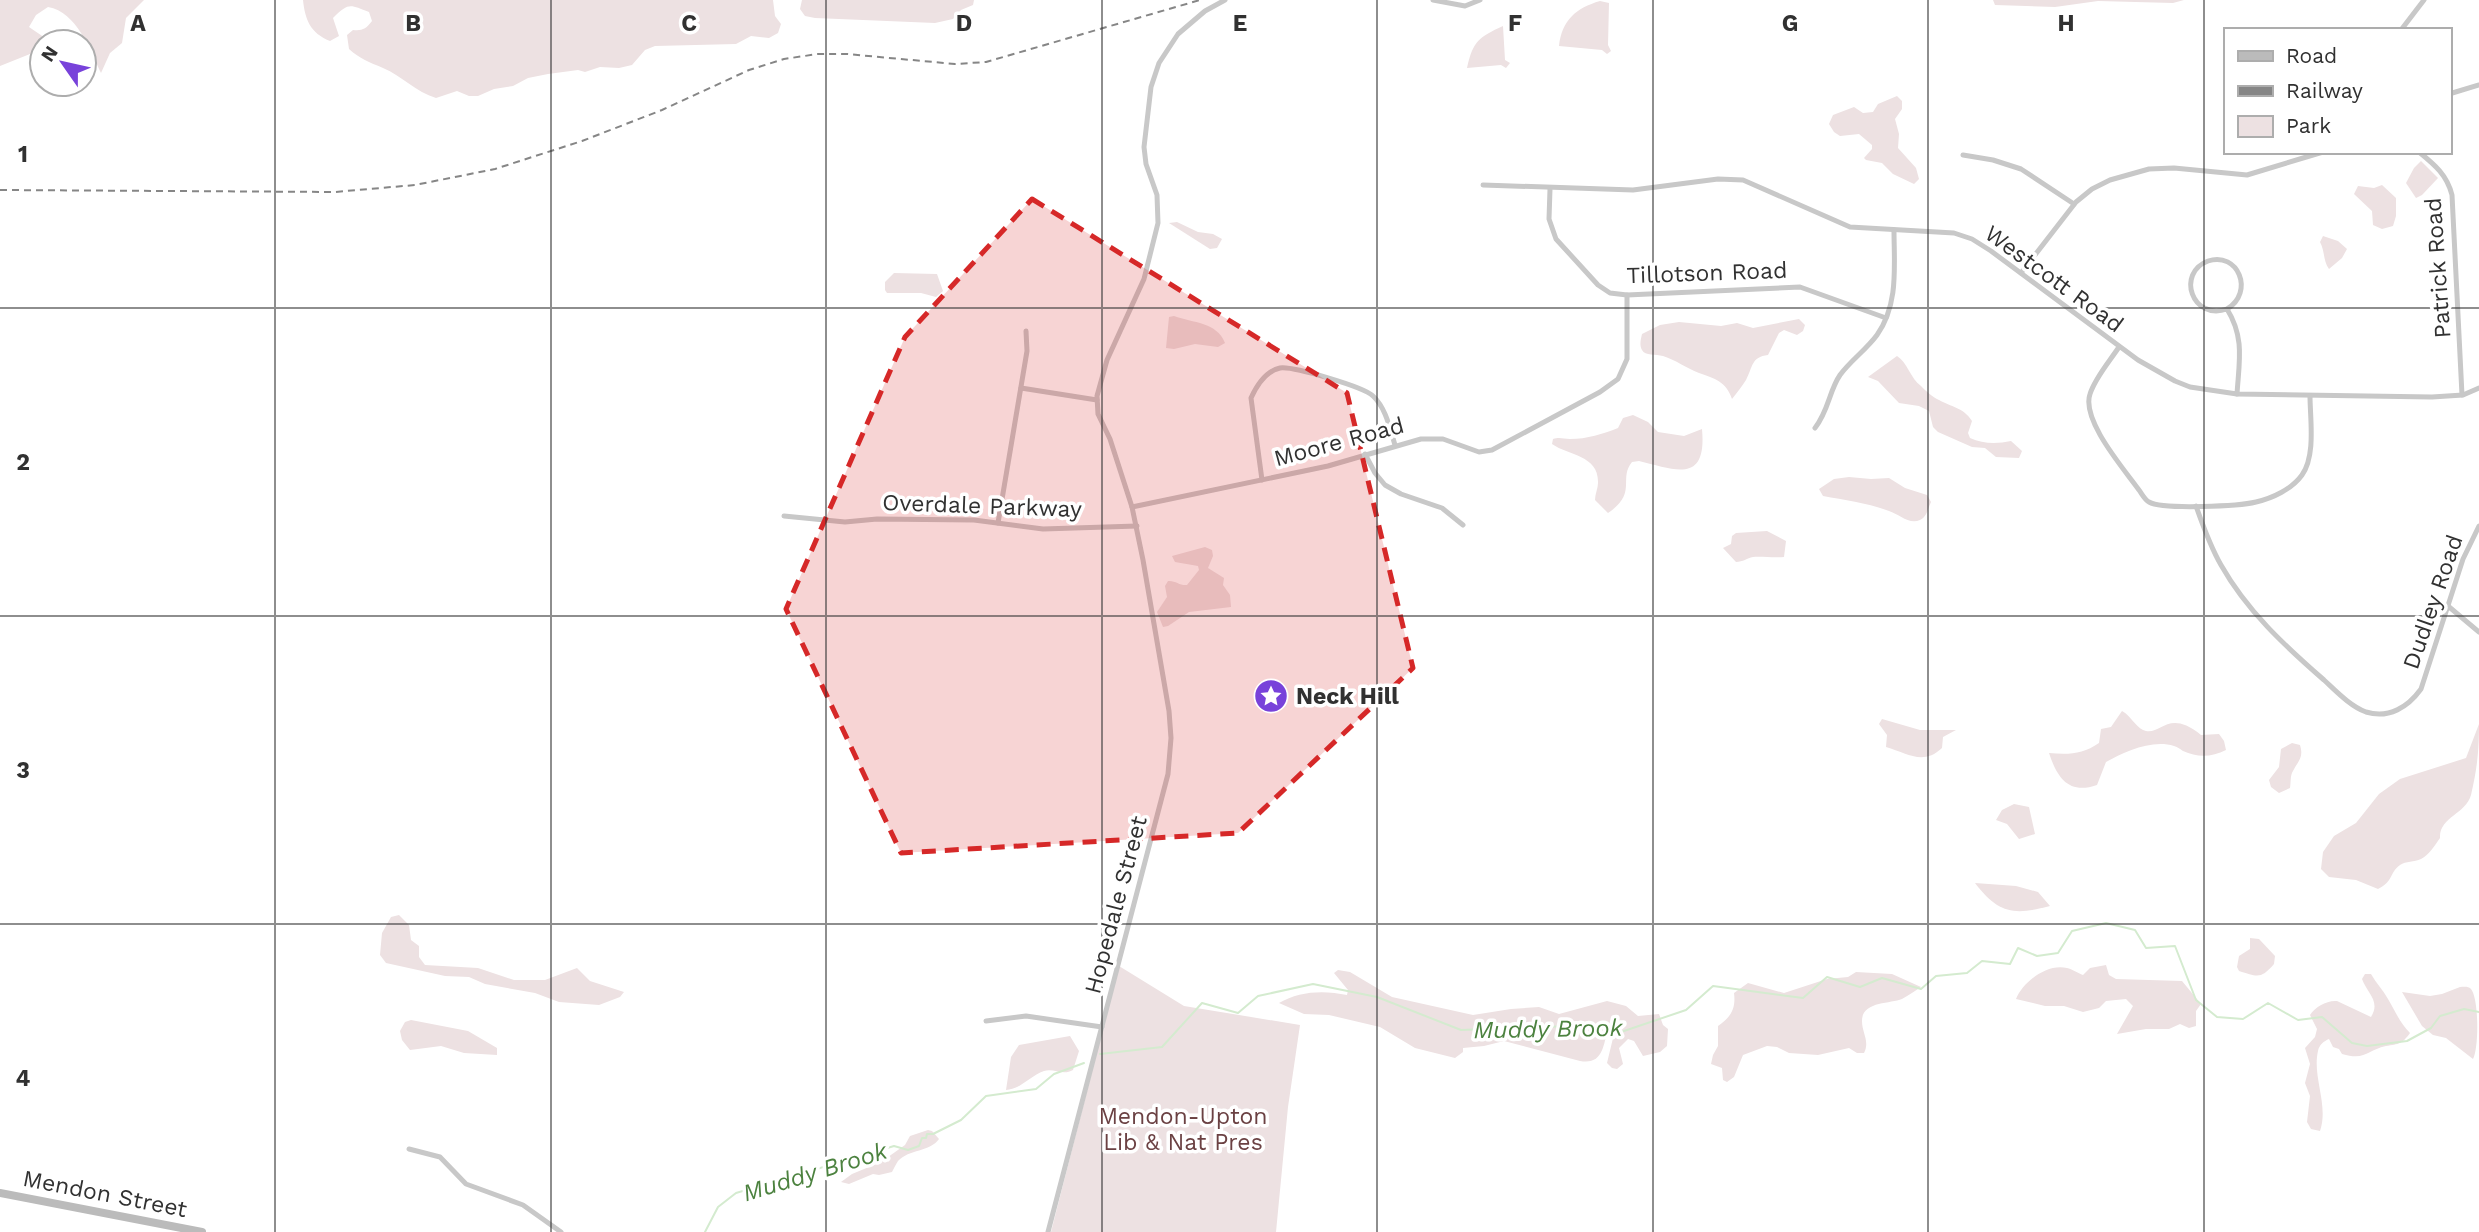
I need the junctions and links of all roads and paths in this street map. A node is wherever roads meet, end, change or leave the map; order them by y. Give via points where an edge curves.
1 (1225, 0) edge
2 (1433, 0) edge
3 (1480, 0) edge
4 (2424, 0) edge
5 (2403, 28) edge
6 (2479, 85) edge
7 (2451, 93) edge
8 (2316, 154) edge
9 (2421, 154) edge
10 (1963, 155) dead end
11 (1483, 186) dead end
12 (1550, 189) junction
13 (2074, 204) junction
14 (1894, 230) junction
15 (2021, 274) junction
16 (1627, 295) junction
17 (2227, 309) junction
18 (1886, 318) junction
19 (1026, 331) dead end
20 (2119, 347) junction
21 (1021, 388) junction
22 (2479, 388) edge
23 (2237, 394) junction
24 (2462, 395) junction
25 (2310, 396) junction
26 (1097, 400) junction
27 (1815, 428) dead end
28 (1395, 445) junction
29 (1365, 454) junction
30 (1262, 480) junction
31 (2196, 506) junction
32 (1132, 507) junction
33 (784, 516) dead end
34 (998, 523) junction
35 (1463, 525) dead end
36 (1137, 526) junction
37 (2479, 526) edge
38 (2448, 606) junction
39 (2479, 632) edge
40 (986, 1021) dead end
41 (1102, 1027) junction
42 (413, 1149) dead end
43 (0, 1193) edge
44 (202, 1232) edge
45 (561, 1232) edge
46 (1048, 1232) edge

1 - 26 street via 1205,10 1178,34 1159,63 1144,147 1157,195 1158,223 1144,279 1107,360
2 - 3 street via 1465,6
4 - 5 street
6 - 7 street
8 - 13 street via 2247,175 2149,169 2110,180
9 - 24 street, Patrick Road via 2448,180 2452,195
10 - 13 street via 2021,169
11 - 12 street, Westcott Road
12 - 14 street, Westcott Road via 1633,190 1743,180 1842,224
12 - 16 street, Tillotson Road via 1549,219 1556,239 1598,285 1610,293
13 - 15 street
14 - 15 street, Westcott Road via 1963,235
14 - 18 street via 1894,286
15 - 20 street, Westcott Road
16 - 18 street, Tillotson Road via 1800,287
16 - 28 street, Moore Road via 1628,359 1607,388 1492,450 1479,452 1436,438
17 - 17 street via 2205,309 2193,296 2194,273 2208,261 2229,263 2241,278 2239,299
17 - 23 street via 2240,341
18 - 27 street via 1877,335 1838,378
19 - 21 street
20 - 23 street, Westcott Road via 2175,381
20 - 31 street via 2089,397 2095,426 2149,502
21 - 26 street
21 - 34 street
22 - 24 street, Westcott Road
23 - 25 street, Westcott Road
24 - 25 street, Westcott Road
25 - 31 street via 2309,451 2306,468 2296,482 2255,503
26 - 32 street, Hopedale Street
28 - 29 street, Moore Road
28 - 30 street via 1371,394 1282,368 1265,376 1251,398
29 - 30 street, Moore Road
29 - 35 street via 1385,485 1436,505
30 - 32 street, Moore Road
31 - 38 street, Dudley Road via 2221,565 2264,625 2362,710 2391,712 2415,698
32 - 36 street, Hopedale Street
33 - 34 street, Overdale Parkway via 845,522
34 - 36 street, Overdale Parkway via 1043,529
36 - 41 street, Hopedale Street via 1169,711 1170,757
37 - 38 street, Dudley Road
38 - 39 street
40 - 41 street via 1026,1016
41 - 46 street, Hopedale Street
42 - 45 street via 440,1157 471,1188 523,1205
43 - 44 main road, Mendon Street

